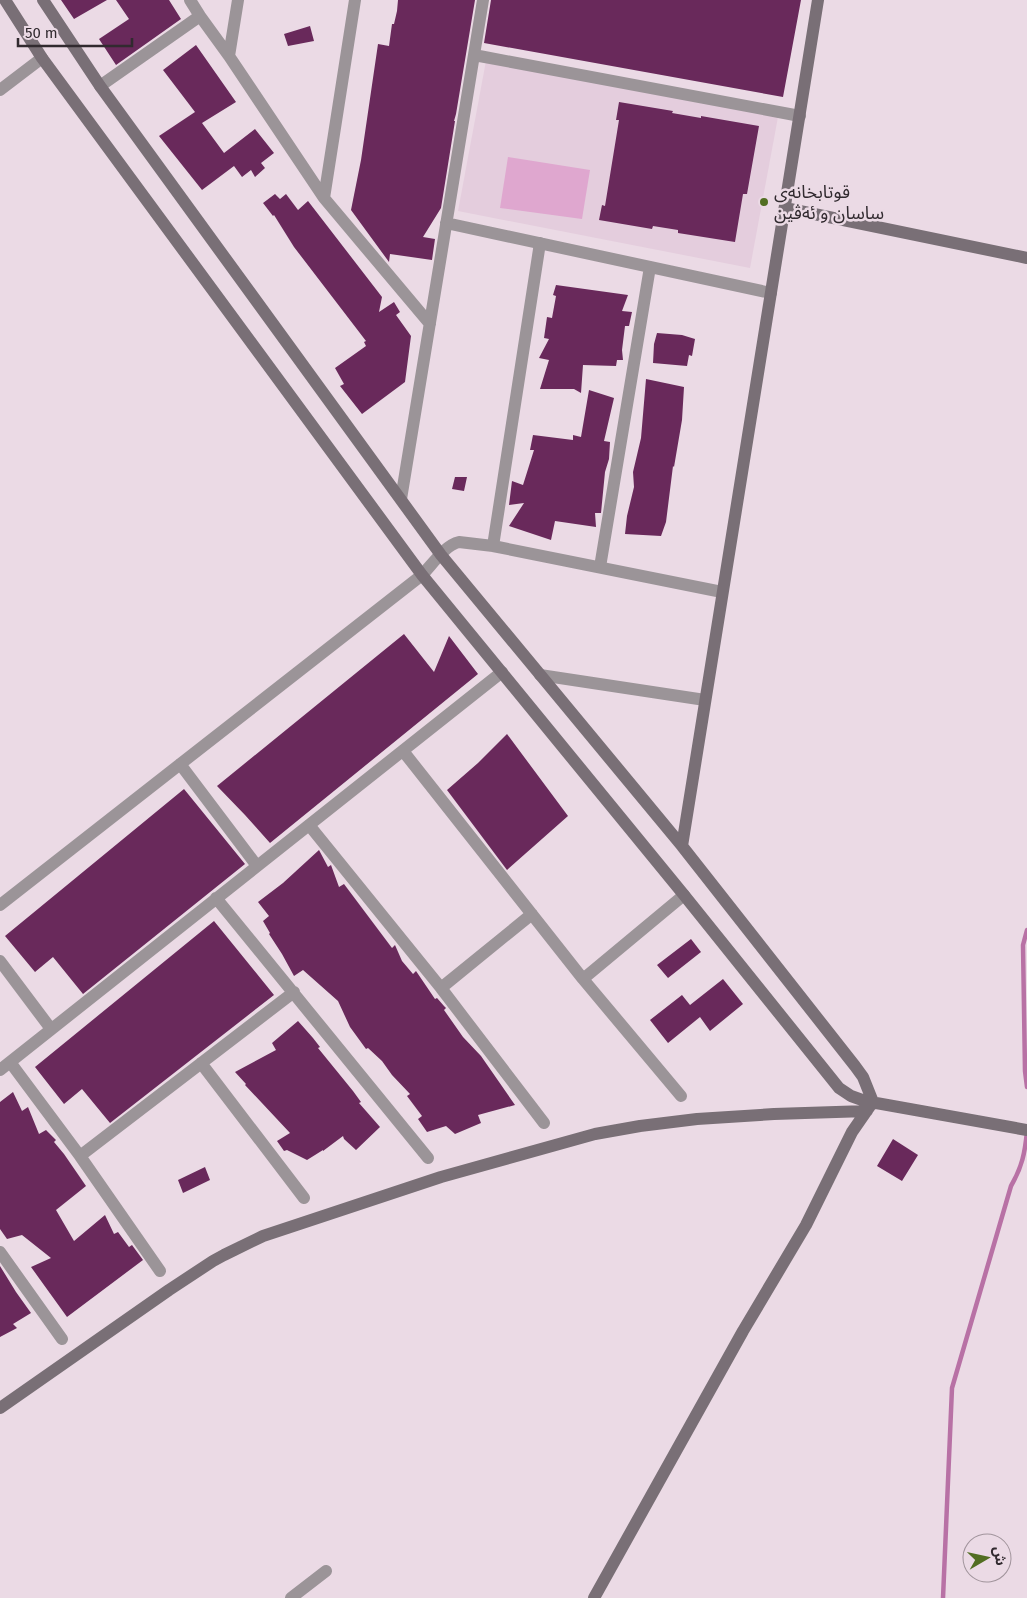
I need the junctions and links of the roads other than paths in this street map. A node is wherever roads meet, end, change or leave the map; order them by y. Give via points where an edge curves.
1 (5, 0) edge
2 (43, 0) edge
3 (190, 0) edge
4 (238, 0) edge
5 (355, 0) edge
6 (483, 0) edge
7 (818, 0) edge
8 (200, 16) junction
9 (474, 55) junction
10 (229, 56) junction
11 (42, 58) junction
12 (100, 86) junction
13 (0, 90) edge
14 (800, 116) junction
15 (324, 198) junction
16 (785, 208) junction
17 (446, 223) junction
18 (540, 243) junction
19 (1027, 258) edge
20 (650, 267) junction
21 (771, 293) junction
22 (430, 324) junction
23 (401, 499) junction
24 (493, 546) junction
25 (441, 555) junction
26 (600, 567) junction
27 (422, 575) junction
28 (722, 592) junction
29 (502, 672) junction
30 (540, 675) junction
31 (705, 700) junction
32 (403, 751) junction
33 (180, 764) junction
34 (309, 825) junction
35 (682, 846) junction
36 (257, 866) junction
37 (684, 895) junction
38 (216, 898) junction
39 (0, 905) edge
40 (532, 914) junction
41 (0, 961) edge
42 (583, 979) junction
43 (441, 988) junction
44 (294, 992) junction
45 (51, 1030) junction
46 (201, 1063) junction
47 (5, 1066) edge
48 (681, 1096) dead end
49 (870, 1107) junction
50 (544, 1123) dead end
51 (1027, 1130) edge
52 (80, 1156) junction
53 (428, 1158) dead end
54 (304, 1198) dead end
55 (0, 1252) edge
56 (160, 1272) dead end
57 (62, 1339) dead end
58 (0, 1408) edge
59 (326, 1571) dead end
60 (291, 1598) edge
61 (594, 1598) edge

1 - 11 street
2 - 12 street
3 - 8 street
4 - 10 street
5 - 15 street
6 - 9 street
7 - 14 street
8 - 10 street
8 - 12 street
9 - 14 street
9 - 17 street
10 - 15 street
11 - 13 street
11 - 27 street
12 - 23 street
14 - 16 street
15 - 22 street
16 - 19 street
16 - 21 street
17 - 18 street
17 - 22 street
18 - 20 street
18 - 24 street
20 - 21 street
20 - 26 street
21 - 28 street
22 - 23 street
23 - 25 street
24 - 25 street via 459,542
24 - 26 street
25 - 27 street
25 - 30 street
26 - 28 street
27 - 29 street
27 - 33 street
28 - 31 street
29 - 32 street
29 - 37 street
30 - 31 street
30 - 35 street
31 - 35 street
32 - 34 street
32 - 40 street
33 - 36 street
33 - 39 street
34 - 36 street
34 - 43 street
35 - 49 street via 863,1077
36 - 38 street
37 - 42 street
37 - 49 street via 839,1088
38 - 44 street
38 - 45 street
40 - 42 street
40 - 43 street
41 - 45 street
42 - 48 street
43 - 50 street
44 - 46 street
44 - 53 street
45 - 47 street
46 - 52 street
46 - 54 street
47 - 52 street
49 - 51 street
49 - 58 street via 704,1118 595,1134 442,1177 263,1236 213,1261
49 - 61 street via 852,1132 806,1225
52 - 56 street
55 - 57 street
59 - 60 street

